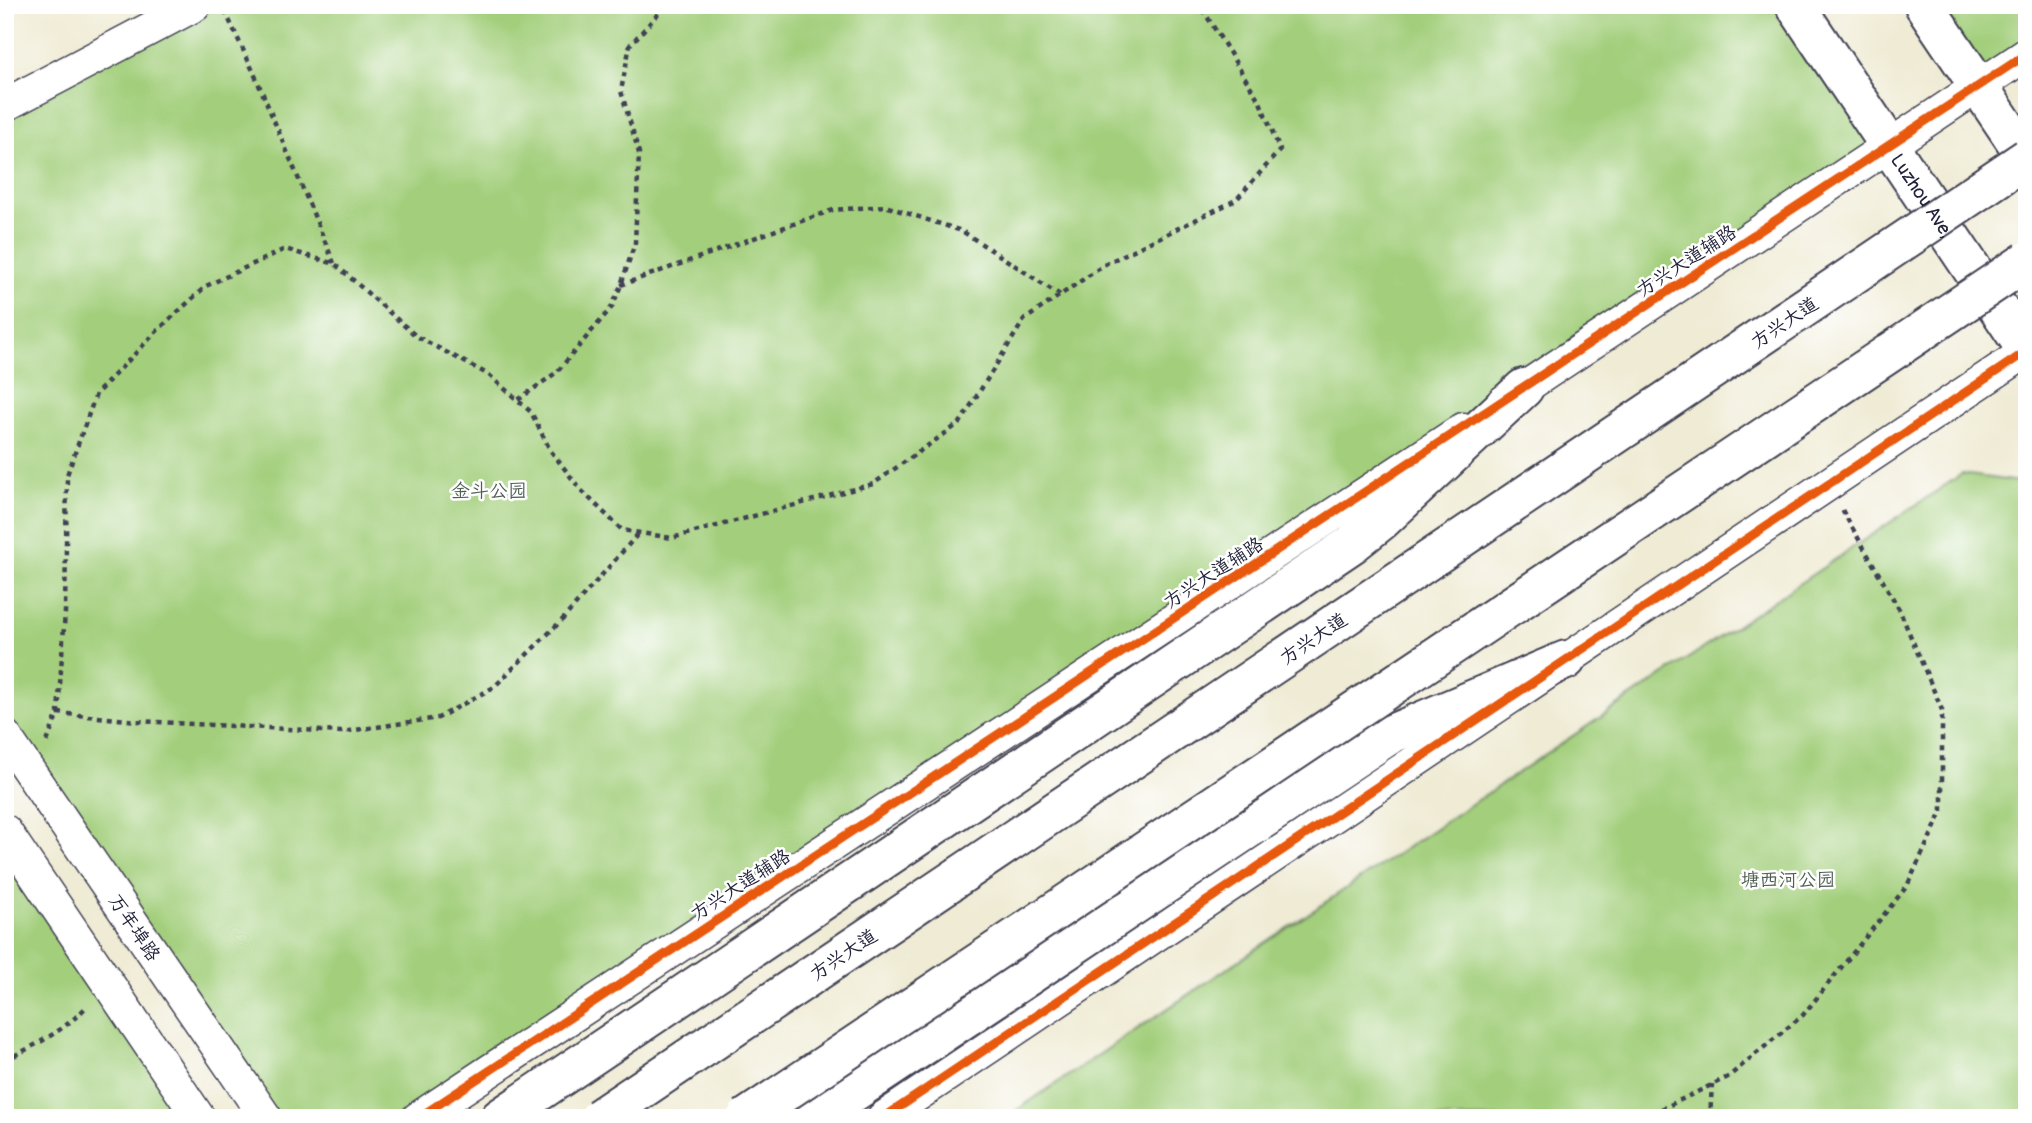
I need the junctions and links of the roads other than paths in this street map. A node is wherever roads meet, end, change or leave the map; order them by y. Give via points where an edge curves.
1 (195, 5) edge
2 (1795, 5) edge
3 (1924, 5) edge
4 (2027, 54) edge
5 (1979, 86) junction
6 (5, 105) edge
7 (1890, 146) junction
8 (2027, 158) edge
9 (2027, 261) edge
10 (2027, 351) edge
11 (1524, 388) junction
12 (1566, 660) junction
13 (5, 736) edge
14 (5, 831) edge
15 (199, 1118) edge
16 (266, 1118) edge
17 (418, 1118) edge
18 (500, 1118) edge
19 (599, 1118) edge
20 (746, 1118) edge
21 (816, 1118) edge
22 (883, 1118) edge

1 - 6 street
2 - 7 main road, Luzhou Ave,
3 - 5 main road
4 - 5 street, 方兴大道辅路
5 - 7 street, 方兴大道辅路
5 - 8 main road
7 - 10 main road, Luzhou Ave,
7 - 11 street, 方兴大道辅路
8 - 19 main road, 方兴大道, bridge
9 - 20 main road, bridge
10 - 12 street
11 - 17 street, 方兴大道辅路
11 - 18 main road via 1352,544
12 - 21 main road via 1391,734
12 - 22 street
13 - 16 street, 万年埠路
14 - 15 street

